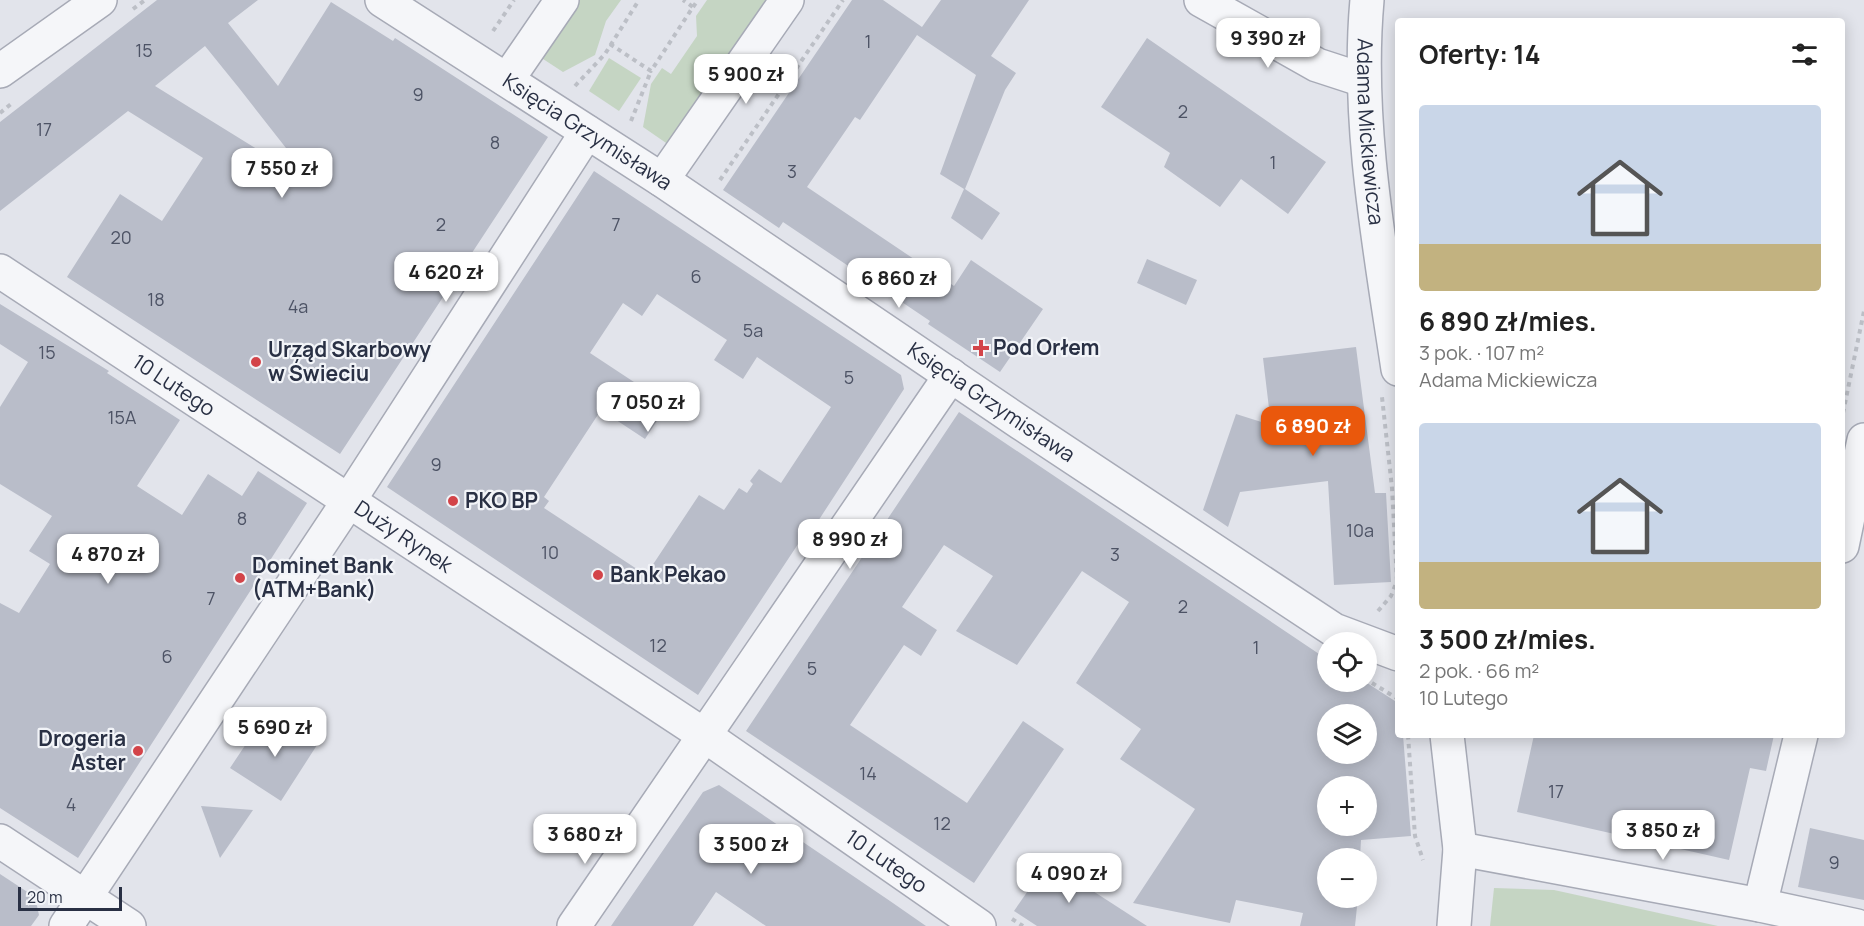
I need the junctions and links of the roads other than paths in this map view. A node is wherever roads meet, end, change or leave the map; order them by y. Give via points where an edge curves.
1 (100, 0) edge
2 (381, 0) edge
3 (562, 0) edge
4 (787, 0) edge
5 (1201, 0) edge
6 (1367, 0) edge
7 (0, 71) edge
8 (507, 80) junction
9 (1363, 80) junction
10 (587, 132) junction
11 (662, 180) junction
12 (0, 271) edge
13 (1395, 347) edge
14 (951, 375) junction
15 (1864, 440) edge
16 (348, 502) junction
17 (1851, 537) edge
18 (1395, 653) edge
19 (704, 735) junction
20 (1447, 738) edge
21 (1800, 738) edge
22 (0, 841) edge
23 (1460, 849) junction
24 (85, 897) junction
25 (1760, 905) junction
26 (993, 921) edge
27 (66, 926) edge
28 (129, 926) edge
29 (574, 926) edge
30 (1454, 926) edge
31 (1857, 926) edge

1 - 7 street
2 - 8 street, Księcia Grzymisława
3 - 8 street
4 - 11 street
5 - 9 street via 1317,65
6 - 9 street, Adama Mickiewicza
8 - 10 street, Księcia Grzymisława
9 - 13 street, Adama Mickiewicza via 1365,125
10 - 11 street, Księcia Grzymisława
10 - 16 street
11 - 14 street, Księcia Grzymisława
12 - 16 street, 10 Lutego
14 - 18 street, Księcia Grzymisława via 1334,630
14 - 19 street
15 - 17 street
16 - 19 street, Duży Rynek
16 - 24 street, Duży Rynek
19 - 26 street, 10 Lutego
19 - 29 street
20 - 23 street
21 - 25 street
22 - 24 street
23 - 25 street
23 - 30 street
24 - 27 street, Duży Rynek
24 - 28 street
25 - 31 street

